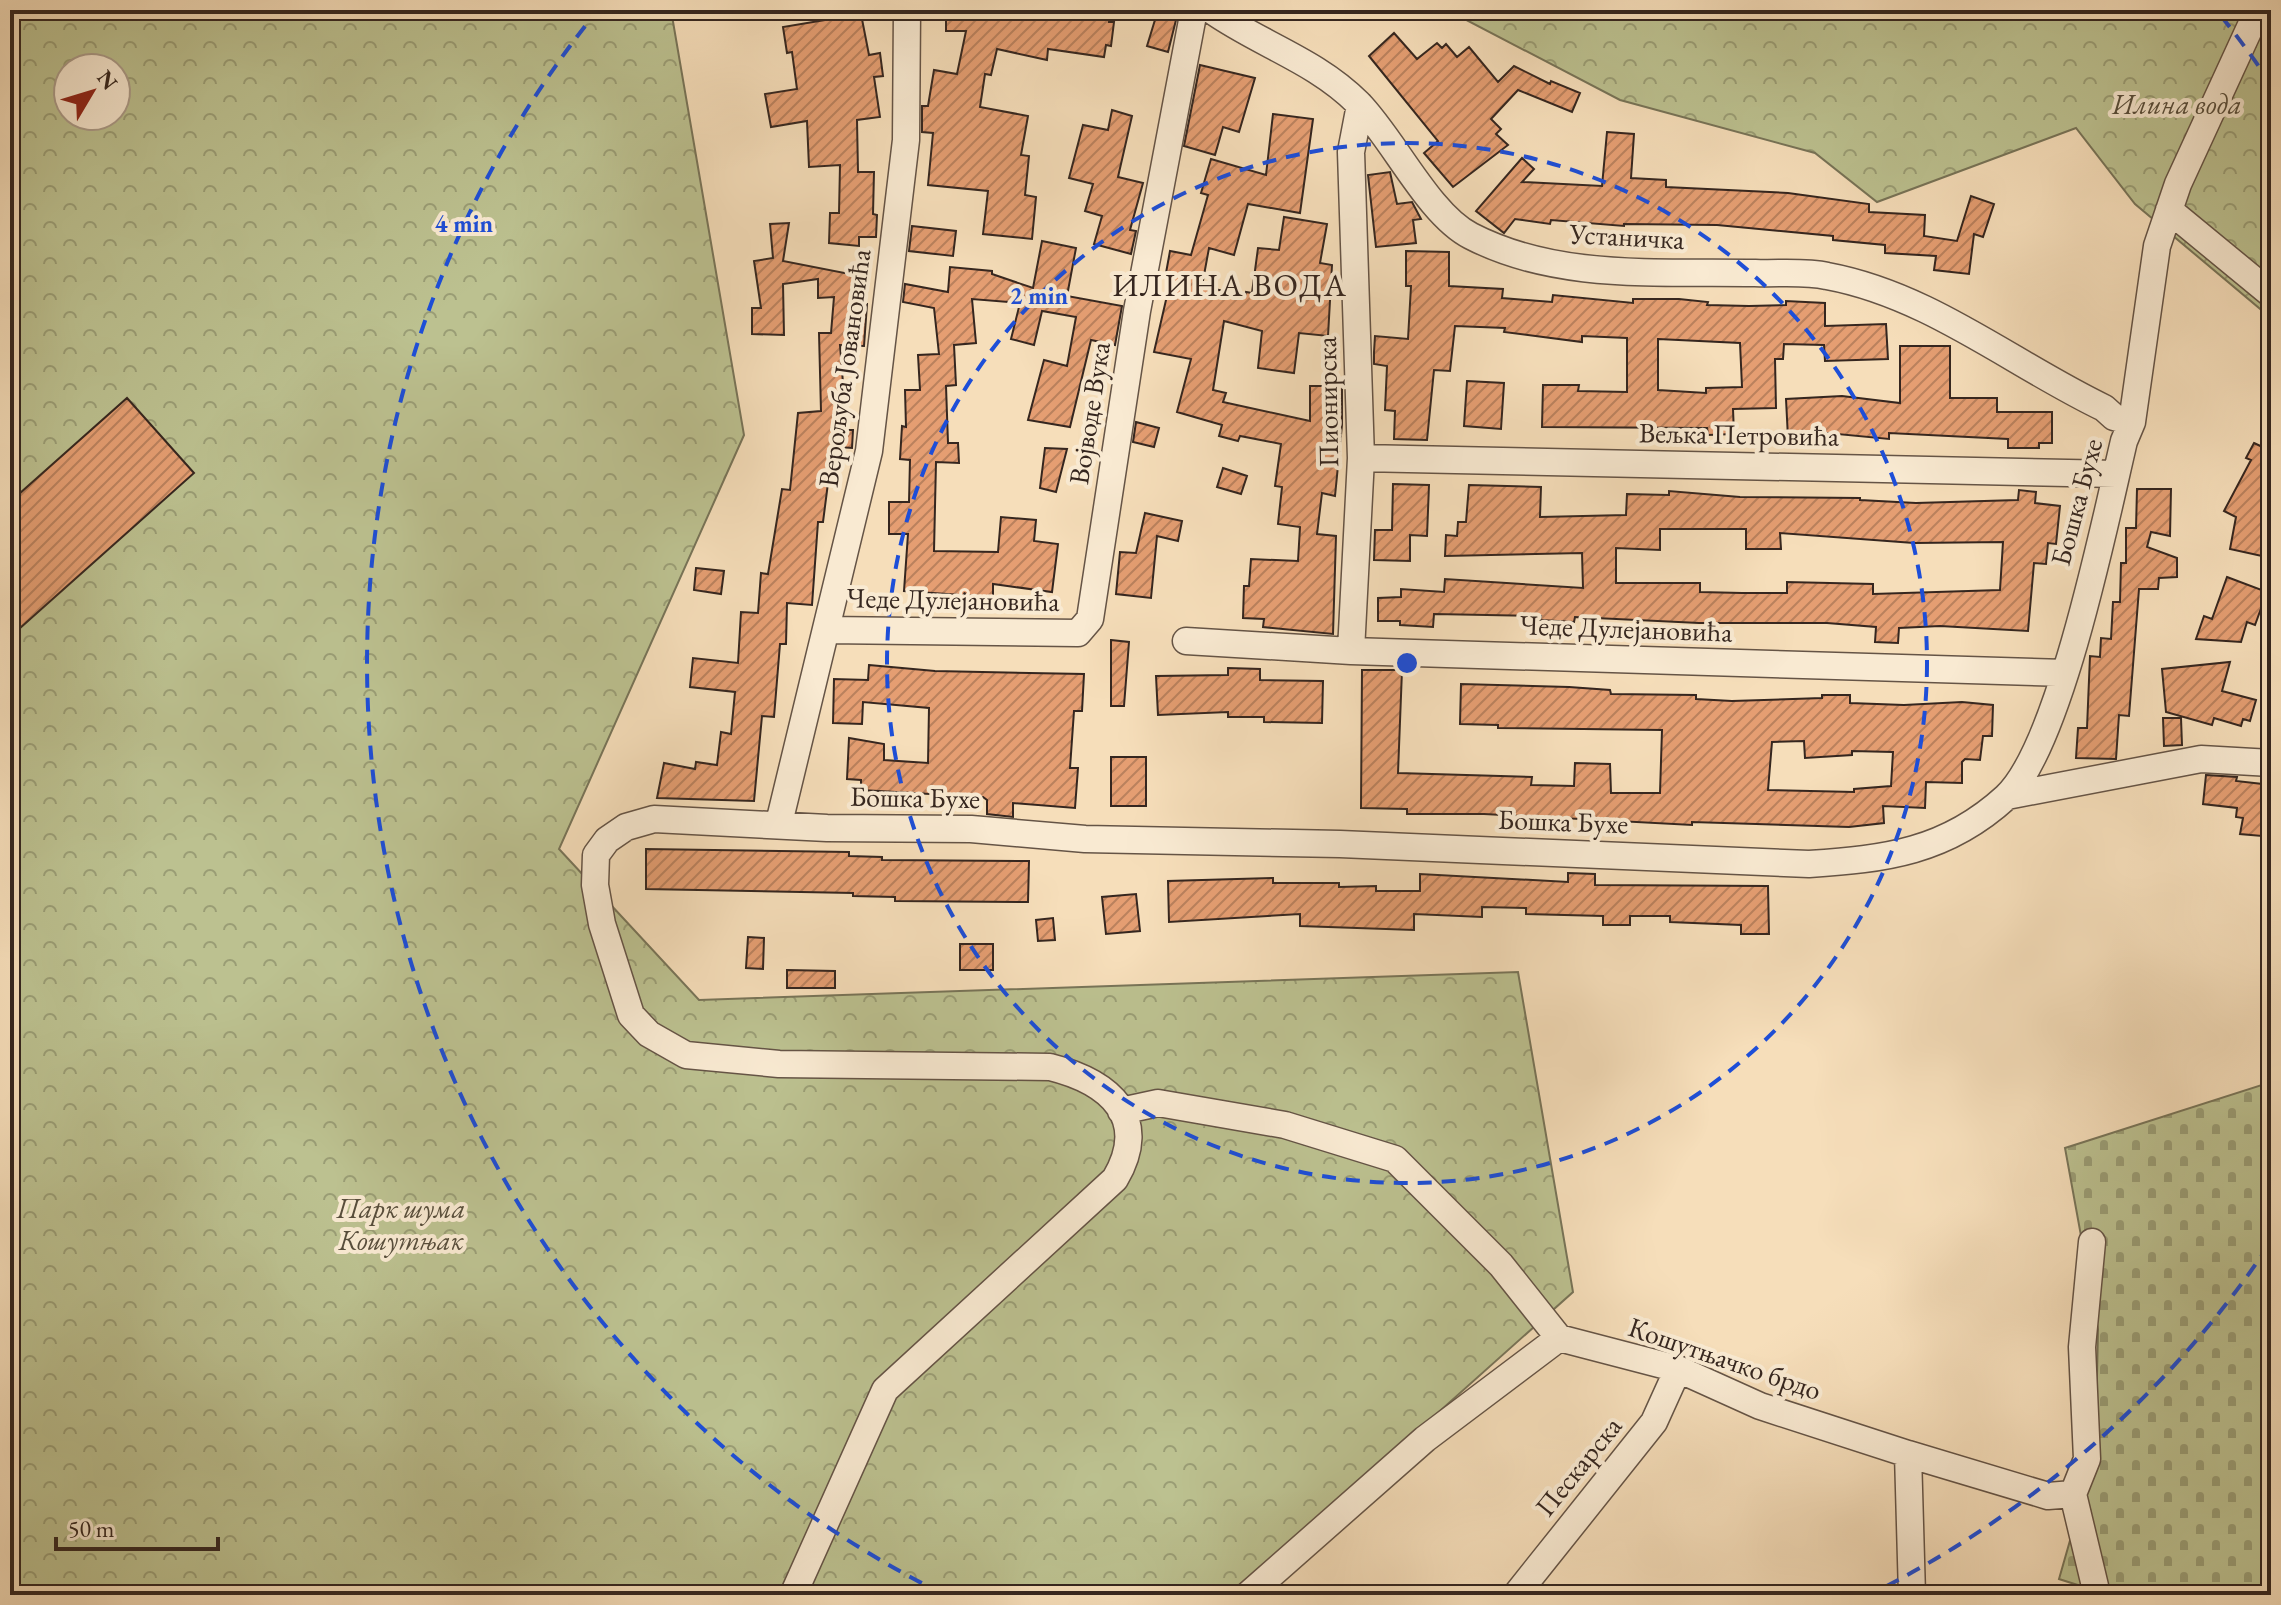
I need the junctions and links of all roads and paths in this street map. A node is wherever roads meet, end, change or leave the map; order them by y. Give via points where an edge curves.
1 (907, 10) edge
2 (1194, 10) edge
3 (1211, 10) edge
4 (2258, 10) edge
5 (1360, 105) junction
6 (2169, 210) junction
7 (2271, 294) edge
8 (2104, 408) joint
9 (2132, 422) junction
10 (1361, 458) junction
11 (2116, 474) junction
12 (827, 630) junction
13 (1078, 633) joint
14 (1186, 641) dead end
15 (1351, 651) junction
16 (2065, 673) junction
17 (2271, 763) edge
18 (2007, 796) junction
19 (779, 823) junction
20 (1121, 1111) junction
21 (2092, 1242) dead end
22 (1559, 1338) junction
23 (1678, 1369) junction
24 (1908, 1454) junction
25 (2073, 1494) junction
26 (793, 1595) edge
27 (1248, 1595) edge
28 (1516, 1595) edge
29 (1912, 1595) edge
30 (2094, 1595) edge

1 - 12 street, Верољуба Јовановића via 906,140 877,400
2 - 13 street, Војводе Вука via 1137,311 1090,619
3 - 5 street, Устаничка via 1330,77
4 - 6 street
5 - 8 street, Устаничка via 1443,212 1468,235 1522,258 1575,269 1825,275 1887,292 1936,314
5 - 10 street, Пионирска via 1351,152
6 - 7 street
6 - 9 street via 2157,246
8 - 9 street, Бошка Бухе
9 - 11 street, Бошка Бухе
10 - 11 street, Вељка Петровића
10 - 15 street, Пионирска
11 - 16 street, Бошка Бухе
12 - 13 street, Чеде Дулејановића
12 - 19 street, Верољуба Јовановића
14 - 15 street, Чеде Дулејановића
15 - 16 street, Чеде Дулејановића
16 - 18 street, Бошка Бухе via 2034,760
17 - 18 street via 2201,759
18 - 19 street, Бошка Бухе via 1930,846 1874,860 1809,864
19 - 20 street, Бошка Бухе via 654,819 626,827 596,855 602,924 631,1015 649,1034 686,1055 779,1064 1050,1067 1080,1074 1105,1090
20 - 22 street via 1158,1103 1270,1122 1395,1159 1501,1265
20 - 26 street via 1130,1133 1129,1155 1115,1179 885,1390
21 - 25 street via 2082,1347 2087,1459
22 - 23 street, Кошутњачко брдо
22 - 27 street via 1425,1439
23 - 24 street, Кошутњачко брдо via 1760,1406
23 - 28 street, Пескарска via 1654,1422
24 - 25 street, Кошутњачко брдо via 2048,1496
24 - 29 street
25 - 30 street

